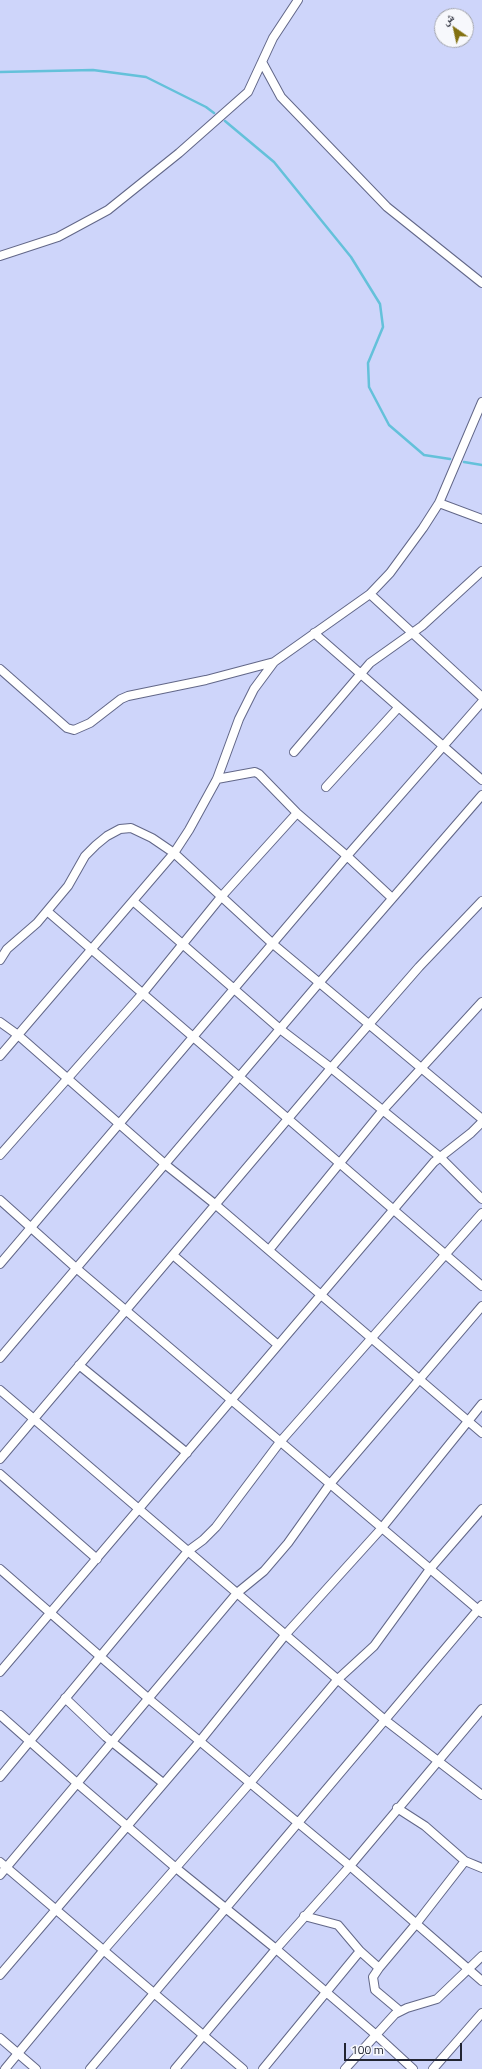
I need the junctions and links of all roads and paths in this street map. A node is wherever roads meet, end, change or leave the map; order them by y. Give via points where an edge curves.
1 (298, 0) edge
2 (262, 62) junction
3 (0, 256) edge
4 (482, 284) edge
5 (482, 402) edge
6 (439, 503) junction
7 (482, 519) edge
8 (482, 571) edge
9 (370, 594) junction
10 (314, 633) junction
11 (412, 634) junction
12 (274, 662) junction
13 (0, 669) edge
14 (360, 675) junction
15 (482, 697) edge
16 (482, 702) edge
17 (398, 708) junction
18 (444, 746) junction
19 (294, 752) dead end
20 (217, 779) junction
21 (482, 780) edge
22 (326, 787) dead end
23 (482, 795) edge
24 (297, 813) junction
25 (174, 853) junction
26 (347, 856) junction
27 (221, 897) junction
28 (392, 898) junction
29 (133, 901) junction
30 (482, 901) edge
31 (47, 911) junction
32 (183, 944) junction
33 (273, 944) junction
34 (92, 950) junction
35 (0, 960) edge
36 (319, 983) junction
37 (235, 988) junction
38 (143, 993) junction
39 (482, 1002) edge
40 (0, 1022) edge
41 (370, 1025) junction
42 (280, 1029) junction
43 (18, 1035) junction
44 (193, 1037) junction
45 (0, 1056) edge
46 (332, 1068) junction
47 (421, 1068) junction
48 (66, 1078) junction
49 (239, 1078) junction
50 (383, 1110) junction
51 (289, 1120) junction
52 (482, 1121) edge
53 (119, 1124) junction
54 (0, 1155) edge
55 (440, 1157) junction
56 (340, 1163) junction
57 (166, 1165) junction
58 (482, 1199) edge
59 (0, 1200) edge
60 (216, 1205) junction
61 (393, 1209) junction
62 (482, 1213) edge
63 (31, 1227) junction
64 (269, 1250) junction
65 (446, 1254) junction
66 (173, 1255) junction
67 (0, 1264) edge
68 (76, 1268) junction
69 (482, 1286) edge
70 (321, 1295) junction
71 (482, 1306) edge
72 (126, 1309) junction
73 (372, 1338) junction
74 (278, 1345) junction
75 (0, 1358) edge
76 (79, 1365) junction
77 (420, 1380) junction
78 (0, 1390) edge
79 (231, 1400) junction
80 (482, 1404) edge
81 (33, 1418) junction
82 (468, 1421) junction
83 (482, 1432) edge
84 (280, 1442) junction
85 (187, 1453) junction
86 (0, 1459) edge
87 (0, 1474) edge
88 (330, 1484) junction
89 (140, 1509) junction
90 (482, 1509) edge
91 (381, 1529) junction
92 (188, 1551) junction
93 (97, 1559) junction
94 (0, 1569) edge
95 (430, 1570) junction
96 (237, 1593) junction
97 (481, 1609) edge
98 (51, 1612) junction
99 (286, 1634) junction
100 (100, 1655) junction
101 (0, 1672) edge
102 (338, 1679) junction
103 (65, 1698) junction
104 (149, 1699) junction
105 (0, 1715) edge
106 (481, 1715) edge
107 (385, 1720) junction
108 (30, 1741) junction
109 (200, 1741) junction
110 (113, 1743) junction
111 (438, 1762) junction
112 (0, 1777) edge
113 (163, 1783) junction
114 (250, 1783) junction
115 (78, 1784) junction
116 (482, 1795) edge
117 (397, 1808) junction
118 (298, 1824) junction
119 (126, 1826) junction
120 (465, 1861) junction
121 (3, 1865) edge
122 (350, 1866) junction
123 (176, 1868) junction
124 (482, 1868) edge
125 (0, 1875) edge
126 (227, 1908) junction
127 (55, 1910) junction
128 (304, 1916) junction
129 (416, 1924) junction
130 (276, 1949) junction
131 (360, 1950) junction
132 (103, 1951) junction
133 (482, 1956) edge
134 (378, 1968) junction
135 (470, 1969) junction
136 (0, 1975) edge
137 (482, 1981) edge
138 (326, 1992) junction
139 (154, 1993) junction
140 (400, 2011) junction
141 (482, 2013) edge
142 (375, 2034) junction
143 (204, 2035) junction
144 (0, 2038) edge
145 (18, 2054) junction
146 (5, 2069) edge
147 (36, 2069) edge
148 (90, 2069) edge
149 (175, 2069) edge
150 (243, 2069) edge
151 (263, 2069) edge
152 (345, 2069) edge
153 (413, 2069) edge
154 (433, 2069) edge

1 - 2 street via 273,38
2 - 3 street via 248,92 180,154 108,210 58,237
2 - 4 street via 281,96 387,207
5 - 6 street
6 - 7 street
6 - 9 street via 424,528 390,573
8 - 11 street
9 - 10 street
9 - 11 street
10 - 12 street
10 - 14 street
11 - 14 street via 384,652
11 - 15 street
12 - 13 street via 206,680 128,696 90,723 74,730 57,720
12 - 20 street via 254,689 242,713
14 - 17 street
14 - 19 street
16 - 18 street
17 - 18 street
17 - 22 street
18 - 21 street
18 - 26 street
20 - 24 street via 255,772 262,776
20 - 25 street via 190,830
23 - 28 street
24 - 26 street
24 - 27 street
25 - 27 street
25 - 29 street
25 - 31 street via 131,828 120,829 107,836 85,856 68,886
26 - 28 street
26 - 33 street
27 - 32 street
27 - 33 street
28 - 36 street
29 - 32 street
29 - 34 street
30 - 41 street via 419,967
31 - 34 street
31 - 35 street via 8,948
32 - 37 street
32 - 38 street
33 - 36 street
33 - 37 street
34 - 38 street
34 - 43 street
36 - 41 street
36 - 42 street
37 - 42 street
37 - 44 street
38 - 44 street
38 - 48 street
39 - 47 street
40 - 43 street
41 - 46 street
41 - 47 street
42 - 46 street
42 - 49 street
43 - 45 street
43 - 48 street
44 - 49 street
44 - 53 street
46 - 50 street
46 - 51 street
47 - 50 street
47 - 52 street
48 - 53 street
48 - 54 street
49 - 51 street
49 - 57 street
50 - 55 street
50 - 56 street
51 - 56 street
51 - 60 street
52 - 55 street via 472,1133
53 - 57 street
53 - 63 street
55 - 58 street
55 - 61 street
56 - 61 street
56 - 64 street
57 - 60 street
57 - 68 street
59 - 63 street
60 - 64 street
60 - 66 street
61 - 65 street
61 - 70 street
62 - 65 street
63 - 67 street
63 - 68 street
64 - 70 street
65 - 69 street
65 - 73 street
66 - 72 street
66 - 74 street
68 - 72 street
68 - 75 street
70 - 73 street
70 - 74 street
71 - 77 street
72 - 76 street
72 - 79 street
73 - 77 street
73 - 84 street
74 - 79 street
76 - 81 street
76 - 85 street
77 - 82 street
77 - 88 street
78 - 81 street
79 - 84 street
79 - 85 street
80 - 82 street
81 - 86 street
81 - 89 street
82 - 83 street
82 - 91 street
84 - 88 street
84 - 92 street via 216,1527
85 - 89 street
87 - 93 street
88 - 91 street
88 - 96 street via 283,1549 264,1571
89 - 92 street
89 - 93 street
90 - 95 street
91 - 95 street
91 - 99 street
92 - 96 street
92 - 100 street
93 - 98 street
94 - 98 street
95 - 97 street
95 - 102 street via 374,1646
96 - 99 street
96 - 104 street
97 - 107 street
98 - 100 street
98 - 101 street
99 - 102 street
99 - 109 street
100 - 103 street
100 - 104 street
102 - 107 street
102 - 114 street
103 - 108 street
103 - 110 street
104 - 109 street
104 - 110 street
105 - 108 street
106 - 111 street
107 - 111 street
107 - 118 street
108 - 112 street
108 - 115 street
109 - 113 street
109 - 114 street
110 - 113 street
110 - 115 street
111 - 116 street
111 - 117 street
113 - 119 street
114 - 118 street
114 - 123 street
115 - 119 street
115 - 121 street
117 - 120 street via 425,1826
117 - 122 street
118 - 122 street
118 - 126 street
119 - 123 street
119 - 127 street
120 - 124 street
120 - 129 street
121 - 125 street
121 - 127 street
122 - 128 street
122 - 129 street
123 - 126 street
123 - 132 street
126 - 130 street
126 - 139 street
127 - 132 street
127 - 136 street
128 - 130 street
128 - 131 street via 338,1925
129 - 134 street
129 - 135 street
130 - 138 street
130 - 143 street
131 - 134 street
131 - 138 street
132 - 139 street
132 - 145 street
133 - 135 street
134 - 140 street via 373,1977 373,1988
135 - 137 street
135 - 140 street via 437,1999
138 - 142 street
138 - 151 street
139 - 143 street
139 - 148 street
140 - 142 street
141 - 154 street
142 - 152 street
142 - 153 street
143 - 149 street
143 - 150 street
144 - 145 street
145 - 146 street
145 - 147 street

